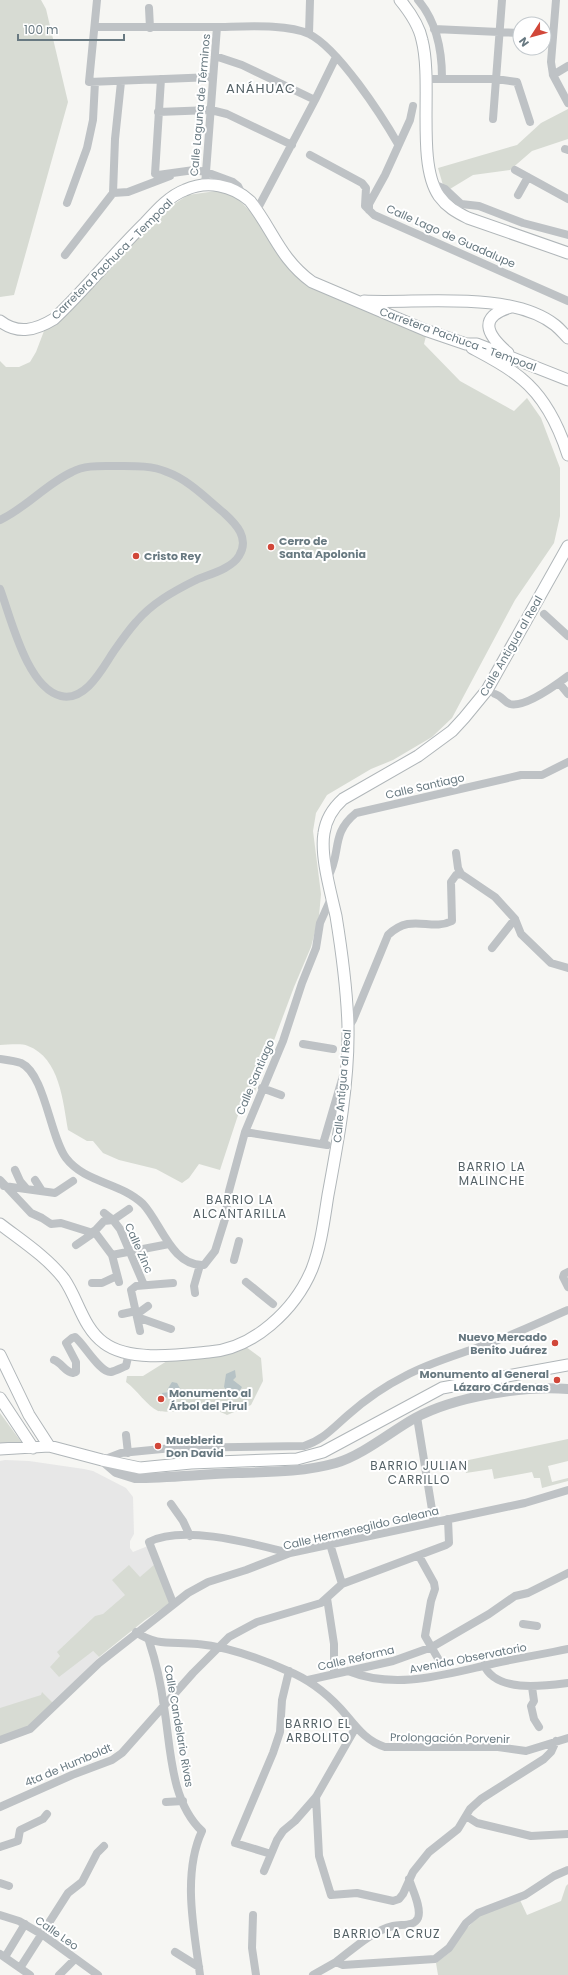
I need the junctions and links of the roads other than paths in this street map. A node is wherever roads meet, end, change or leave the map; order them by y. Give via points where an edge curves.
1 (97, 0) edge
2 (310, 0) edge
3 (400, 0) edge
4 (418, 0) edge
5 (502, 0) edge
6 (556, 0) edge
7 (149, 8) dead end
8 (552, 16) edge
9 (95, 27) junction
10 (218, 27) junction
11 (150, 28) junction
12 (434, 29) junction
13 (500, 33) junction
14 (512, 33) edge
15 (309, 34) junction
16 (215, 56) junction
17 (550, 56) edge
18 (336, 58) junction
19 (568, 66) edge
20 (553, 75) junction
21 (213, 77) junction
22 (442, 78) junction
23 (161, 79) junction
24 (428, 79) junction
25 (496, 79) junction
26 (92, 82) junction
27 (121, 82) junction
28 (315, 100) junction
29 (568, 103) edge
30 (413, 106) dead end
31 (211, 110) junction
32 (158, 112) junction
33 (493, 119) dead end
34 (530, 122) dead end
35 (398, 144) junction
36 (292, 145) junction
37 (310, 154) dead end
38 (515, 170) dead end
39 (179, 172) junction
40 (206, 172) junction
41 (528, 178) junction
42 (205, 184) junction
43 (433, 184) junction
44 (113, 193) junction
45 (242, 194) junction
46 (518, 195) dead end
47 (568, 199) edge
48 (67, 203) dead end
49 (257, 210) junction
50 (369, 210) junction
51 (568, 235) edge
52 (568, 253) edge
53 (65, 255) dead end
54 (358, 301) junction
55 (568, 301) edge
56 (512, 307) junction
57 (0, 321) edge
58 (568, 338) edge
59 (466, 344) junction
60 (512, 357) junction
61 (568, 380) edge
62 (568, 455) edge
63 (0, 520) edge
64 (568, 547) edge
65 (0, 589) edge
66 (544, 614) dead end
67 (568, 634) edge
68 (568, 676) edge
69 (559, 683) junction
70 (495, 694) dead end
71 (568, 694) edge
72 (568, 762) edge
73 (456, 853) dead end
74 (461, 874) junction
75 (328, 877) junction
76 (332, 896) junction
77 (515, 920) junction
78 (492, 948) dead end
79 (568, 968) edge
80 (348, 1028) junction
81 (303, 1044) dead end
82 (333, 1049) dead end
83 (0, 1059) edge
84 (346, 1066) junction
85 (262, 1088) junction
86 (281, 1095) dead end
87 (245, 1132) junction
88 (15, 1170) dead end
89 (35, 1180) dead end
90 (73, 1181) dead end
91 (2, 1183) edge
92 (26, 1188) junction
93 (42, 1192) junction
94 (129, 1209) dead end
95 (104, 1213) dead end
96 (113, 1220) junction
97 (0, 1224) edge
98 (94, 1232) junction
99 (239, 1241) dead end
100 (169, 1244) junction
101 (76, 1245) dead end
102 (130, 1252) junction
103 (112, 1256) junction
104 (234, 1260) dead end
105 (200, 1265) junction
106 (568, 1272) edge
107 (246, 1282) dead end
108 (92, 1283) dead end
109 (173, 1283) dead end
110 (144, 1285) junction
111 (568, 1287) edge
112 (195, 1293) dead end
113 (273, 1304) dead end
114 (148, 1306) dead end
115 (568, 1310) edge
116 (122, 1314) dead end
117 (137, 1314) junction
118 (172, 1329) dead end
119 (140, 1331) dead end
120 (128, 1353) junction
121 (0, 1355) edge
122 (54, 1360) dead end
123 (568, 1365) edge
124 (568, 1389) edge
125 (0, 1398) edge
126 (417, 1417) junction
127 (126, 1435) dead end
128 (49, 1446) junction
129 (33, 1448) junction
130 (0, 1449) edge
131 (128, 1452) junction
132 (102, 1460) junction
133 (568, 1490) edge
134 (171, 1504) dead end
135 (448, 1519) junction
136 (434, 1522) junction
137 (190, 1536) junction
138 (330, 1544) junction
139 (290, 1553) junction
140 (419, 1556) junction
141 (568, 1573) edge
142 (342, 1584) junction
143 (326, 1598) junction
144 (173, 1603) junction
145 (523, 1624) dead end
146 (537, 1626) dead end
147 (136, 1632) junction
148 (149, 1641) junction
149 (432, 1647) junction
150 (220, 1648) junction
151 (568, 1649) edge
152 (440, 1662) dead end
153 (484, 1665) junction
154 (289, 1671) junction
155 (348, 1671) junction
156 (334, 1674) junction
157 (308, 1680) junction
158 (568, 1683) edge
159 (532, 1687) junction
160 (164, 1706) junction
161 (356, 1727) junction
162 (539, 1727) dead end
163 (568, 1738) edge
164 (0, 1740) edge
165 (556, 1741) junction
166 (316, 1797) junction
167 (183, 1801) junction
168 (166, 1802) dead end
169 (0, 1807) edge
170 (47, 1814) dead end
171 (466, 1816) junction
172 (568, 1834) edge
173 (104, 1846) dead end
174 (0, 1847) edge
175 (271, 1854) junction
176 (568, 1870) edge
177 (264, 1871) dead end
178 (409, 1879) junction
179 (0, 1883) edge
180 (9, 1886) dead end
181 (0, 1915) edge
182 (253, 1915) dead end
183 (25, 1924) junction
184 (43, 1935) junction
185 (175, 1952) dead end
186 (2, 1956) edge
187 (75, 1958) junction
188 (336, 1962) junction
189 (20, 1968) junction
190 (200, 1971) edge
191 (30, 1975) edge
192 (59, 1975) edge
193 (98, 1975) edge
194 (256, 1975) edge
195 (313, 1975) edge

1 - 9 street
2 - 15 street
3 - 24 main road via 413,18 422,38
4 - 12 street via 430,17
5 - 13 street
6 - 8 street
7 - 11 street
9 - 11 street
9 - 26 street
10 - 11 street
10 - 15 street via 275,26
10 - 16 street, Calle Laguna de Términos
12 - 13 street
12 - 22 street via 442,57
13 - 14 street
13 - 25 street
15 - 18 street
16 - 21 street, Calle Laguna de Términos
16 - 28 street via 242,65
17 - 20 street
18 - 28 street
18 - 35 street via 379,110
19 - 20 street
20 - 29 street
21 - 23 street
21 - 31 street, Calle Laguna de Términos
22 - 24 street
22 - 25 street
23 - 27 street
23 - 32 street
24 - 43 main road via 427,154
25 - 33 street
25 - 34 street via 517,82
26 - 27 street
26 - 48 street via 93,120 87,148
27 - 44 street
28 - 36 street
30 - 35 street, Calle Lago de Guadalupe via 410,120
31 - 32 street
31 - 36 street via 227,114
31 - 40 street, Calle Laguna de Términos
32 - 39 street via 155,174
35 - 50 street, Calle Lago de Guadalupe via 369,204
36 - 49 street
37 - 50 street via 362,184 366,188 364,203
38 - 41 street
39 - 40 street
39 - 44 street via 128,192
40 - 42 street, Calle Laguna de Términos
40 - 45 street via 233,182
41 - 46 street
41 - 47 street
42 - 45 main road, Carretera Pachuca - Tempoal via 231,188
42 - 57 main road, Carretera Pachuca - Tempoal via 184,190 159,208 54,319 44,325 25,330 14,329
43 - 51 street via 445,189 461,204 479,206 522,223
43 - 52 main road via 438,195 455,212
44 - 53 street
45 - 49 main road, Carretera Pachuca - Tempoal
49 - 54 main road, Carretera Pachuca - Tempoal via 286,259 298,272 312,282
50 - 55 street, Calle Lago de Guadalupe via 374,215
54 - 56 main road via 490,302
54 - 59 main road, Carretera Pachuca - Tempoal via 425,330
56 - 58 main road via 541,317 555,325
56 - 60 main road via 495,314 491,319 489,331 495,342
59 - 60 main road, Carretera Pachuca - Tempoal via 477,344
59 - 62 main road via 516,374 537,395 552,415
60 - 61 main road, Carretera Pachuca - Tempoal
63 - 65 street via 71,472 93,466 146,467 167,472 191,486 235,523 242,533 243,545 239,556 228,566 195,580 156,602 115,649 96,679 83,691 74,695 62,696 46,688 35,675 25,656
64 - 75 main road, Calle Antigua al Real via 487,690 464,718 452,731 418,756 355,791 336,806 324,832
66 - 67 street
68 - 69 street
69 - 70 street via 533,699 512,704
69 - 71 street
72 - 75 street, Calle Santiago via 542,775 521,775 356,814 340,831 334,867
73 - 74 street
74 - 77 street via 495,897
74 - 80 street via 456,875 451,882 452,921 441,924 404,924 388,935
75 - 76 main road, Calle Antigua al Real
76 - 80 main road, Calle Antigua al Real via 342,950
76 - 85 street, Calle Santiago via 320,923 316,948
77 - 78 street
77 - 79 street via 521,934 551,963
80 - 84 main road, Calle Antigua al Real
81 - 82 street
83 - 100 street via 21,1063 32,1073 65,1157 76,1168 95,1180 125,1191 142,1204 154,1218
84 - 87 street via 325,1144
84 - 120 main road, Calle Antigua al Real via 336,1152 321,1235 312,1270 287,1308 252,1338 228,1349 178,1355
85 - 86 street
85 - 87 street, Calle Santiago
87 - 105 street, Calle Santiago via 215,1251 208,1261
88 - 92 street
89 - 93 street
90 - 93 street via 55,1193
91 - 92 street
91 - 98 street via 31,1213 51,1224 61,1223
92 - 93 street
94 - 96 street, Calle Zinc
95 - 96 street
96 - 98 street, Calle Zinc via 104,1221
96 - 102 street, Calle Zinc
97 - 120 main road, Calle Antigua al Real via 56,1270 66,1282 92,1332 104,1343
98 - 101 street, Calle Zinc
98 - 103 street
99 - 104 street
100 - 102 street
100 - 105 street via 190,1262
102 - 103 street
102 - 110 street, Calle Zinc
103 - 108 street via 118,1279
105 - 112 street via 194,1286
106 - 111 street via 563,1277
107 - 113 street
109 - 110 street
110 - 117 street via 131,1290
114 - 117 street
115 - 131 street via 485,1345 419,1368 368,1400 314,1443 304,1446 172,1448
116 - 117 street
117 - 118 street
117 - 119 street
120 - 122 street via 126,1366 107,1371 75,1337 66,1343 76,1362 76,1372 68,1372
121 - 128 main road via 29,1415
123 - 132 main road via 442,1388 323,1452 304,1458 140,1468
124 - 126 street via 523,1390 462,1401
125 - 129 main road
126 - 132 street via 338,1462 299,1470 135,1478 116,1472
126 - 136 street
127 - 131 street
128 - 129 main road
128 - 132 main road
129 - 130 main road
131 - 132 street
133 - 135 street, Calle Hermenegildo Galeana via 525,1503
134 - 137 street
135 - 136 street, Calle Hermenegildo Galeana
135 - 140 street via 449,1543
136 - 138 street, Calle Hermenegildo Galeana
137 - 139 street via 232,1539
137 - 144 street via 168,1536 149,1542
138 - 139 street, Calle Hermenegildo Galeana
138 - 142 street
139 - 144 street, Calle Hermenegildo Galeana via 208,1582
140 - 142 street
140 - 149 street via 435,1589 425,1632
141 - 149 street, Calle Reforma via 528,1593 511,1598 489,1614
142 - 143 street, 4ta de Humboldt
143 - 150 street, 4ta de Humboldt via 321,1603 257,1622 229,1638
143 - 156 street via 334,1644
144 - 147 street, Calle Hermenegildo Galeana
145 - 146 street
147 - 148 street
147 - 164 street, Calle Hermenegildo Galeana via 99,1663 30,1729
148 - 150 street, Calle Reforma
148 - 160 street, Calle Candelario Rivas via 156,1662
149 - 152 street
149 - 155 street, Calle Reforma via 393,1661
150 - 154 street, Calle Reforma via 247,1654
150 - 160 street, 4ta de Humboldt via 193,1673
151 - 153 street, Avenida Observatorio
153 - 155 street, Avenida Observatorio via 453,1674 405,1681 362,1677
153 - 159 street via 487,1672 504,1682
154 - 157 street, Calle Reforma
154 - 175 street via 282,1700 280,1732 235,1843
155 - 156 street, Calle Reforma
156 - 157 street, Calle Reforma
157 - 161 street, Prolongación Porvenir via 340,1708
158 - 159 street
159 - 162 street via 534,1702 531,1706
160 - 167 street, Calle Candelario Rivas via 175,1778
160 - 169 street, 4ta de Humboldt via 122,1753 112,1760
161 - 165 street, Prolongación Porvenir via 370,1741 384,1747 498,1747 526,1751
161 - 166 street
163 - 165 street, Prolongación Porvenir
165 - 171 street via 544,1759 492,1791 470,1809
166 - 175 street via 283,1831
166 - 178 street via 319,1856 330,1895 357,1893 393,1901 403,1894
167 - 168 street
167 - 190 street, Calle Candelario Rivas via 193,1822 202,1831 192,1879 192,1910
170 - 174 street via 43,1819 20,1830 18,1841 14,1844
171 - 172 street via 477,1823 531,1836
171 - 178 street via 458,1829 430,1852
173 - 184 street via 97,1853 82,1882 68,1893
175 - 177 street
176 - 188 street via 525,1895 478,1913 466,1923 449,1948 435,1959 343,1965
178 - 188 street via 418,1905 418,1919 411,1925 393,1926 372,1936
179 - 180 street
181 - 183 street, Calle Leo
182 - 194 street via 252,1948
183 - 184 street, Calle Leo
183 - 186 street
184 - 187 street, Calle Leo
184 - 189 street
185 - 190 street
186 - 189 street
187 - 192 street
187 - 193 street, Calle Leo
188 - 195 street
189 - 191 street

